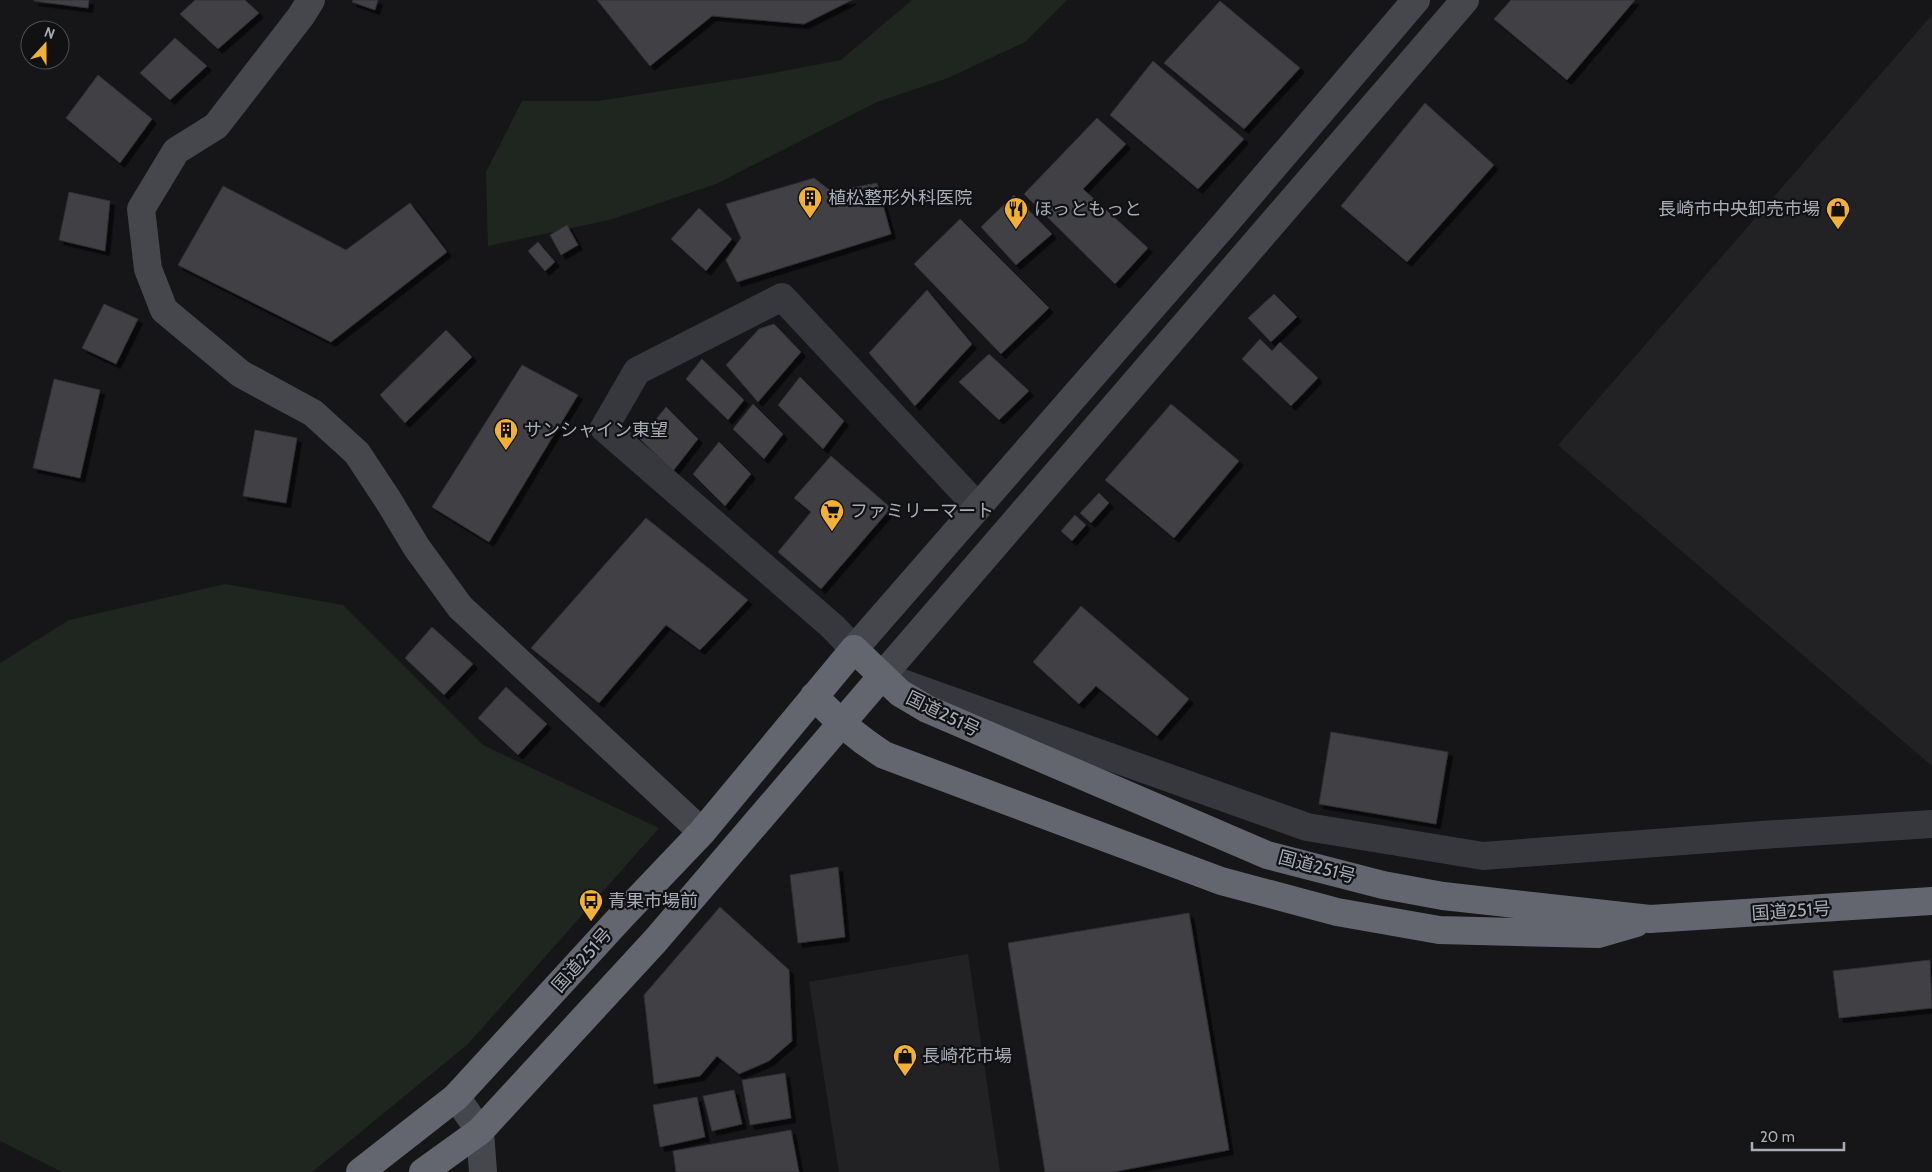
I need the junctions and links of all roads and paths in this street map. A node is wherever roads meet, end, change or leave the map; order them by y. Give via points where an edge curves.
1 (310, 0) edge
2 (1416, 0) edge
3 (1465, 0) edge
4 (978, 507) junction
5 (854, 649) junction
6 (882, 676) junction
7 (814, 696) junction
8 (841, 724) junction
9 (1932, 824) edge
10 (702, 832) junction
11 (1932, 901) edge
12 (1650, 919) junction
13 (456, 1098) junction
14 (480, 1131) junction
15 (360, 1172) edge
16 (423, 1172) edge
17 (483, 1172) edge

1 - 10 street via 216,126 176,151 142,208 148,269 164,310 240,374 312,413 357,453 417,548 460,608
2 - 4 street
3 - 6 street
4 - 5 street
4 - 5 street via 782,297 637,371 604,428 833,627
5 - 6 highway, 国道251号
5 - 7 highway, 国道251号
6 - 8 highway
6 - 9 street via 1307,827 1483,856
6 - 12 highway, 国道251号 via 900,693 927,709 1267,854 1443,896
7 - 8 highway, 国道251号
7 - 10 highway, 国道251号
8 - 12 highway, 国道251号 via 884,755 1221,881 1337,912 1439,930 1504,932 1598,934
8 - 14 highway via 656,940
10 - 13 highway, 国道251号
11 - 12 highway, 国道251号
13 - 14 street
13 - 15 highway, 国道251号
14 - 16 highway
14 - 17 street

